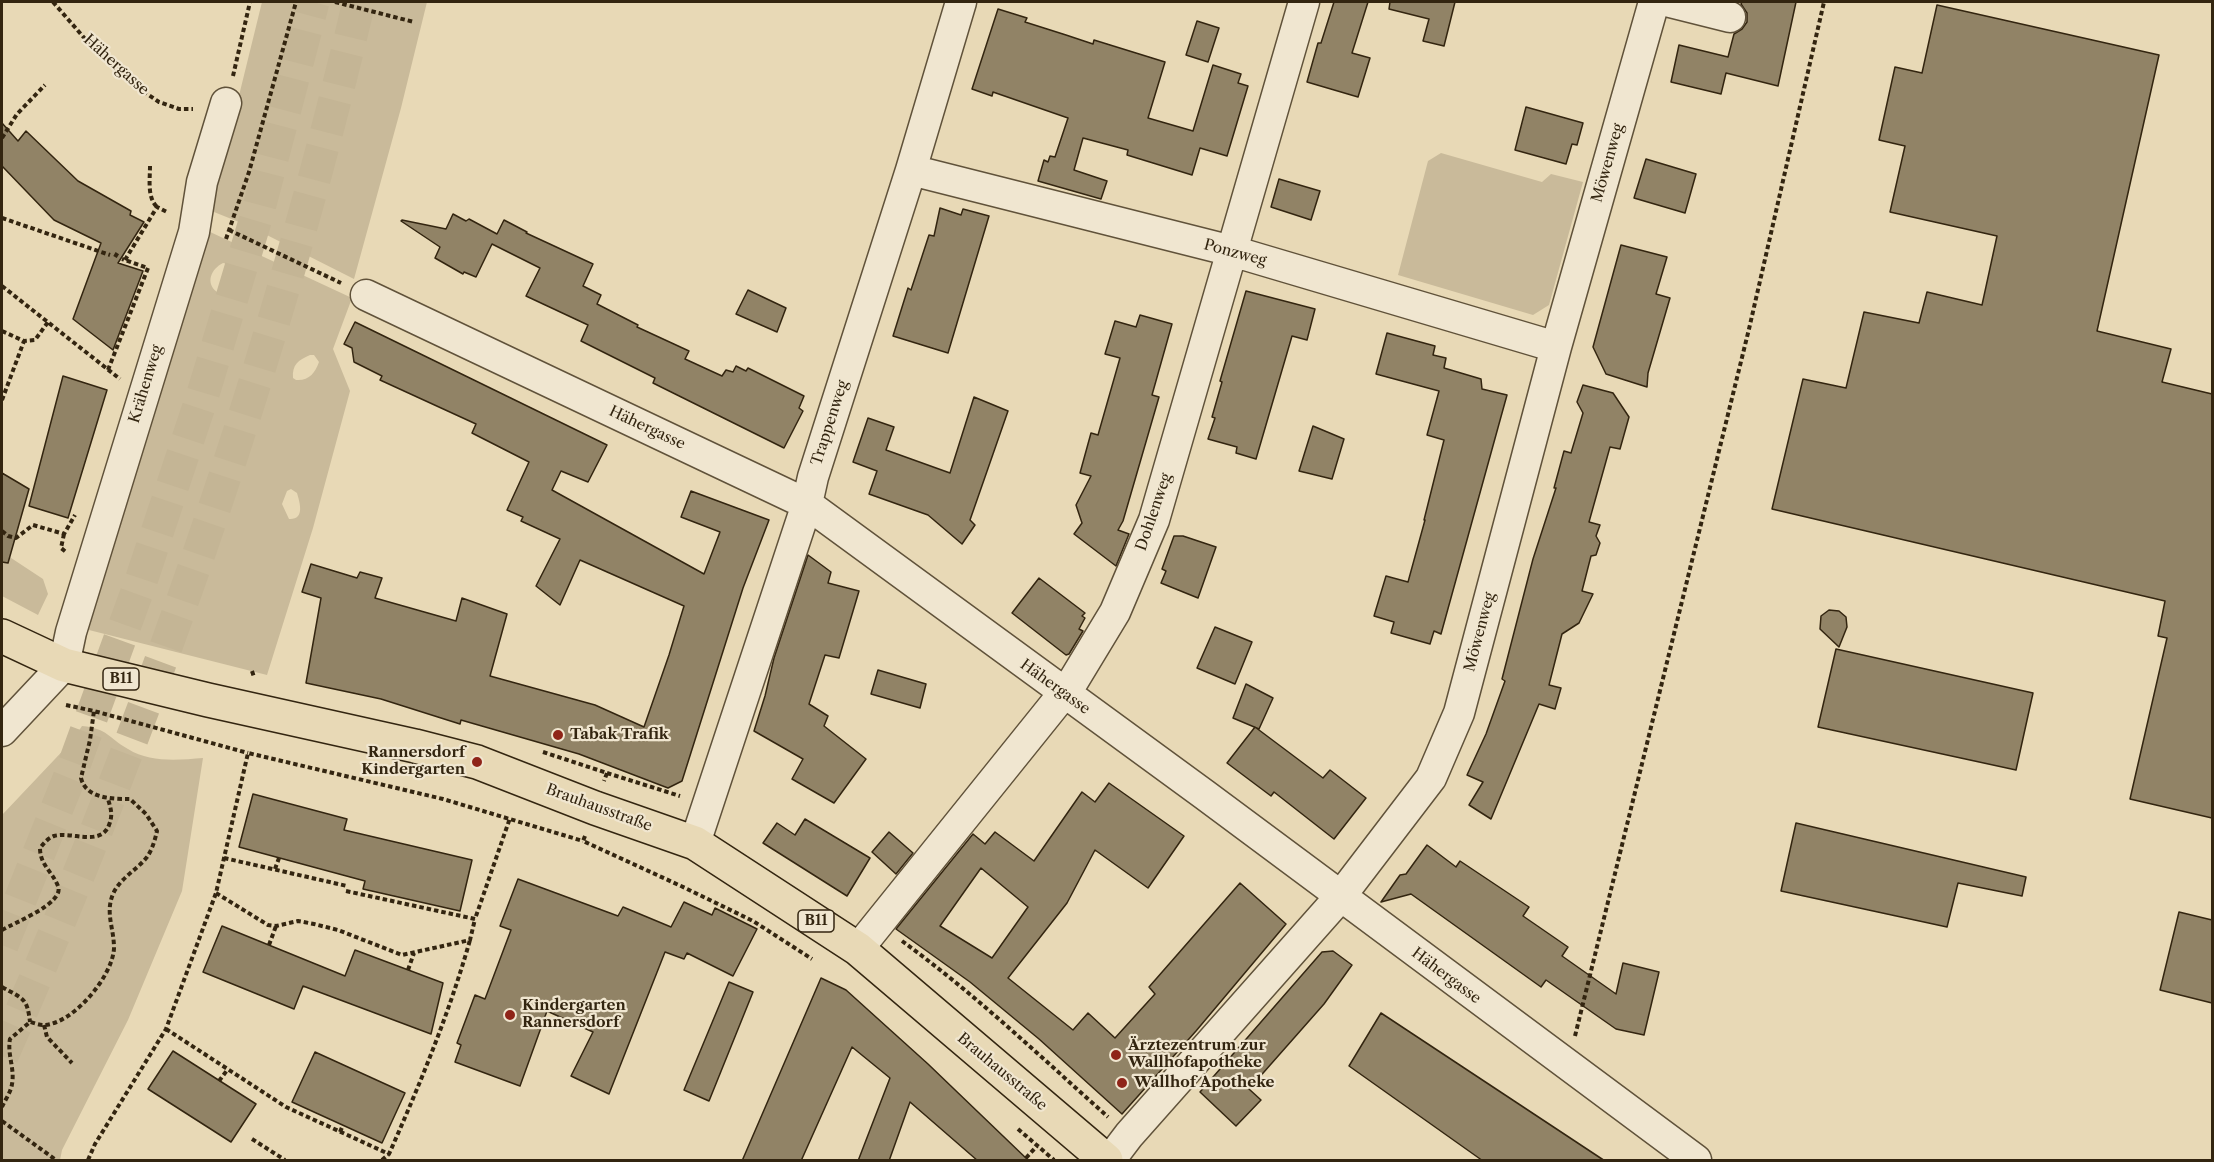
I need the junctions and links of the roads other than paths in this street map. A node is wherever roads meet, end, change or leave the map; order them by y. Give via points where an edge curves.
1 (961, 2) edge
2 (1304, 2) edge
3 (1654, 2) edge
4 (1670, 2) edge
5 (1730, 17) dead end
6 (226, 103) road end
7 (911, 170) junction
8 (1232, 251) junction
9 (366, 295) road end
10 (1556, 346) junction
11 (807, 504) junction
12 (2, 636) edge
13 (64, 665) junction
14 (1063, 693) junction
15 (2, 731) edge
16 (695, 843) junction
17 (1340, 897) junction
18 (858, 949) junction
19 (1108, 1161) edge
20 (1696, 1161) edge

1 - 7 street, Trappenweg
2 - 8 street, Dohlenweg
3 - 10 street, Möwenweg
4 - 5 street
6 - 13 street, Krähenweg via 210,150 195,221 70,632
7 - 8 street, Ponzweg
7 - 11 street, Trappenweg
8 - 10 street, Ponzweg
8 - 14 street, Dohlenweg via 1154,520 1115,612
9 - 11 street, Hähergasse
10 - 17 street, Möwenweg via 1459,713 1431,778
11 - 14 street, Hähergasse
11 - 16 street, Trappenweg
12 - 13 main road, Brauhausstraße / B11
13 - 15 street
13 - 16 main road, Brauhausstraße / B11 via 477,762
14 - 17 street, Hähergasse
14 - 18 street, Dohlenweg
16 - 18 main road, Brauhausstraße / B11
17 - 19 street, Möwenweg
17 - 20 street, Hähergasse
18 - 19 main road, Brauhausstraße / B11

